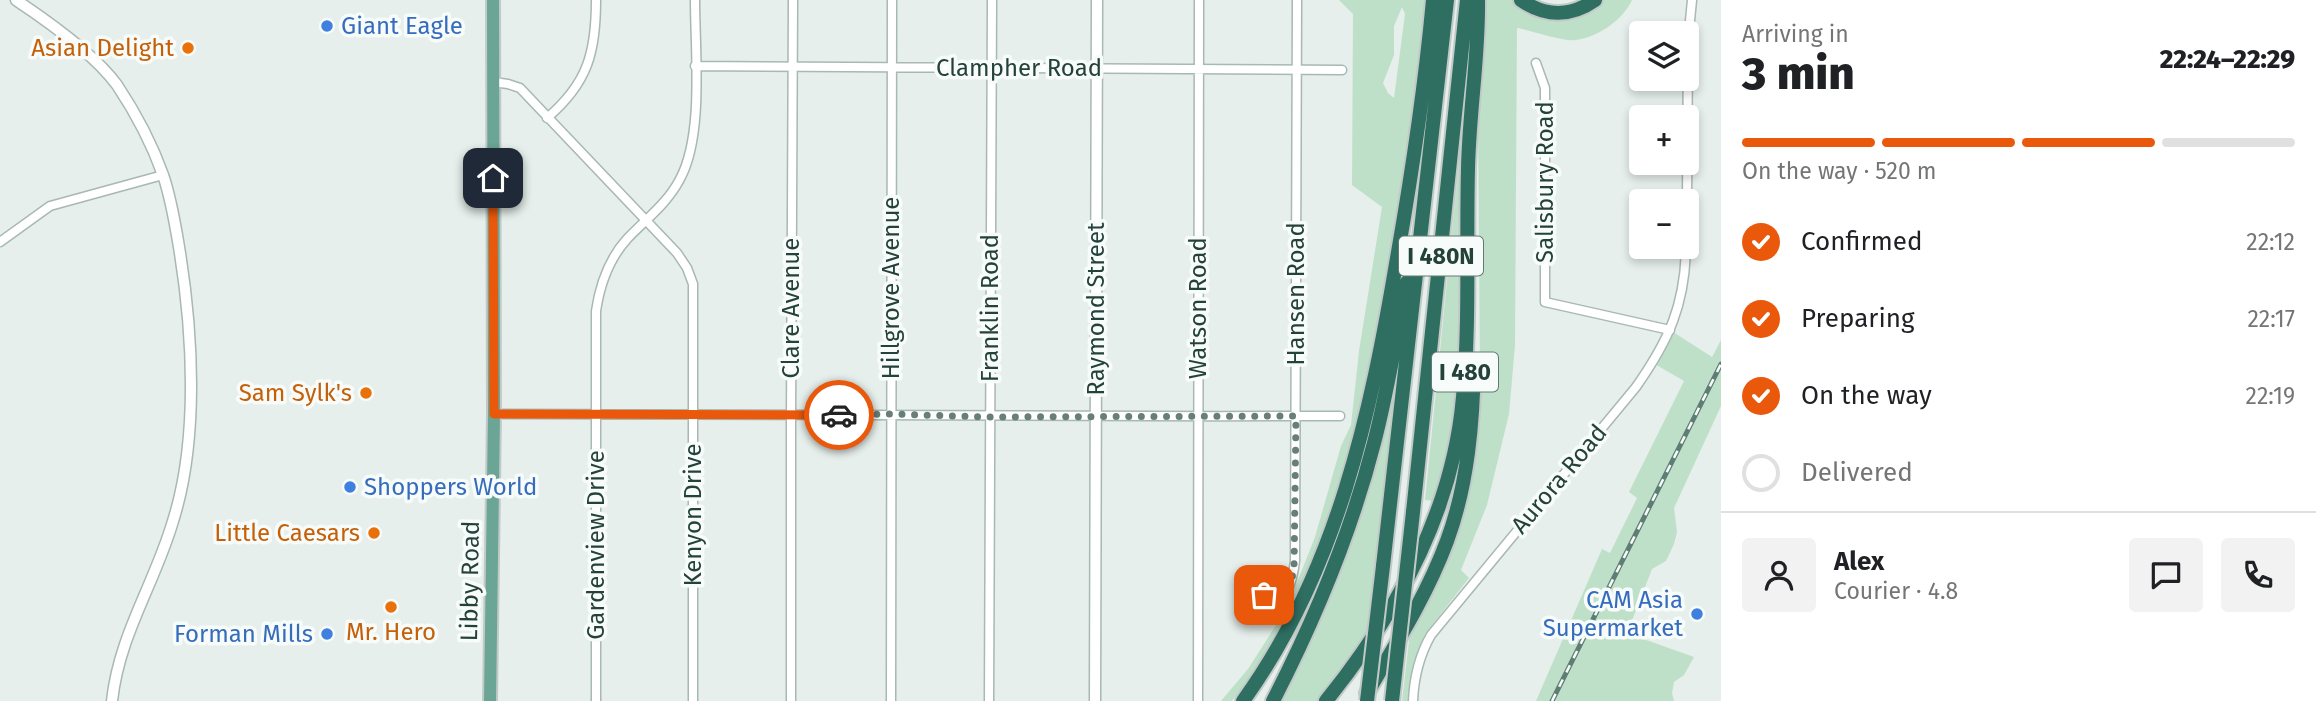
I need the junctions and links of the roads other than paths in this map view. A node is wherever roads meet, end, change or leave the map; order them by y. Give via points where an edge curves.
1 (16, 0) edge
2 (493, 0) edge
3 (597, 0) edge
4 (695, 0) edge
5 (793, 0) edge
6 (892, 0) edge
7 (992, 0) edge
8 (1097, 0) edge
9 (1199, 0) edge
10 (1297, 0) edge
11 (1433, 0) edge
12 (1447, 0) edge
13 (1467, 0) edge
14 (1478, 0) edge
15 (1521, 0) edge
16 (1595, 0) edge
17 (1692, 0) edge
18 (1536, 63) dead end
19 (695, 66) junction
20 (793, 67) junction
21 (891, 67) junction
22 (992, 68) junction
23 (1097, 68) junction
24 (1198, 70) junction
25 (1297, 70) junction
26 (1342, 70) dead end
27 (493, 82) junction
28 (547, 118) junction
29 (163, 175) junction
30 (1425, 188) junction
31 (1687, 189) edge
32 (646, 221) junction
33 (0, 242) edge
34 (1685, 259) edge
35 (1466, 287) junction
36 (1670, 330) junction
37 (494, 414) junction
38 (596, 414) junction
39 (694, 414) junction
40 (891, 414) junction
41 (791, 416) junction
42 (1096, 416) junction
43 (1198, 416) junction
44 (1296, 416) junction
45 (1340, 416) dead end
46 (990, 417) junction
47 (1289, 587) junction
48 (111, 701) edge
49 (490, 701) edge
50 (596, 701) edge
51 (693, 701) edge
52 (792, 701) edge
53 (891, 701) edge
54 (989, 701) edge
55 (1095, 701) edge
56 (1198, 701) edge
57 (1243, 701) edge
58 (1273, 701) edge
59 (1326, 701) edge
60 (1365, 701) edge
61 (1392, 701) edge
62 (1413, 701) edge

1 - 29 street via 66,37 115,83
2 - 27 main road, Libby Road
3 - 28 street via 594,47 586,72
4 - 19 street, Gardenview Drive
5 - 20 street, Clare Avenue
6 - 21 street, Hillgrove Avenue
7 - 22 street, Franklin Road
8 - 23 street, Raymond Street
9 - 24 street, Watson Road
10 - 25 street, Hansen Road
11 - 57 highway via 1405,211 1363,428 1314,576 1277,650
12 - 30 highway
13 - 61 highway, I 480N, bridge
14 - 35 highway, I 480
15 - 16 highway via 1552,13 1574,11
17 - 31 street
18 - 36 street, Salisbury Road via 1545,88 1545,302
19 - 20 street, Clampher Road
19 - 32 street, Gardenview Drive via 690,154 681,179
20 - 21 street, Clampher Road
20 - 41 street, Clare Avenue
21 - 22 street, Clampher Road
21 - 40 street, Hillgrove Avenue
22 - 23 street, Clampher Road
22 - 46 street, Franklin Road
23 - 24 street, Clampher Road
23 - 42 street, Raymond Street
24 - 25 street, Clampher Road
24 - 43 street, Watson Road
25 - 26 street, Clampher Road
25 - 44 street, Hansen Road
27 - 28 street, Kenyon Drive via 520,88
27 - 37 main road, Libby Road
28 - 32 street, Kenyon Drive
29 - 33 street via 50,206
29 - 48 street via 188,315 188,436 174,521 124,642
30 - 58 highway via 1368,465 1325,590
30 - 60 highway, I 480N, bridge
32 - 38 street, Gardenview Drive via 616,253 598,295
32 - 39 street, Kenyon Drive via 677,253 693,284
34 - 36 street, Aurora Road via 1682,294
35 - 59 highway, I 480 via 1462,408 1438,506 1414,567 1387,617
35 - 60 highway via 1475,344 1474,384 1459,502 1436,568
36 - 62 street, Aurora Road via 1661,352 1636,387 1431,635 1417,669
37 - 38 street
37 - 49 main road, Libby Road
38 - 39 street
38 - 50 street, Gardenview Drive
39 - 41 street
39 - 51 street, Kenyon Drive
40 - 41 street
40 - 46 street
40 - 53 street, Hillgrove Avenue
41 - 52 street, Clare Avenue
42 - 43 street
42 - 46 street
42 - 55 street, Raymond Street
43 - 44 street
43 - 56 street, Watson Road
44 - 45 street
44 - 47 street, Hansen Road via 1295,561
46 - 54 street, Franklin Road
47 - 47 street, Hansen Road via 1277,611 1267,617 1257,614 1255,604 1260,596

